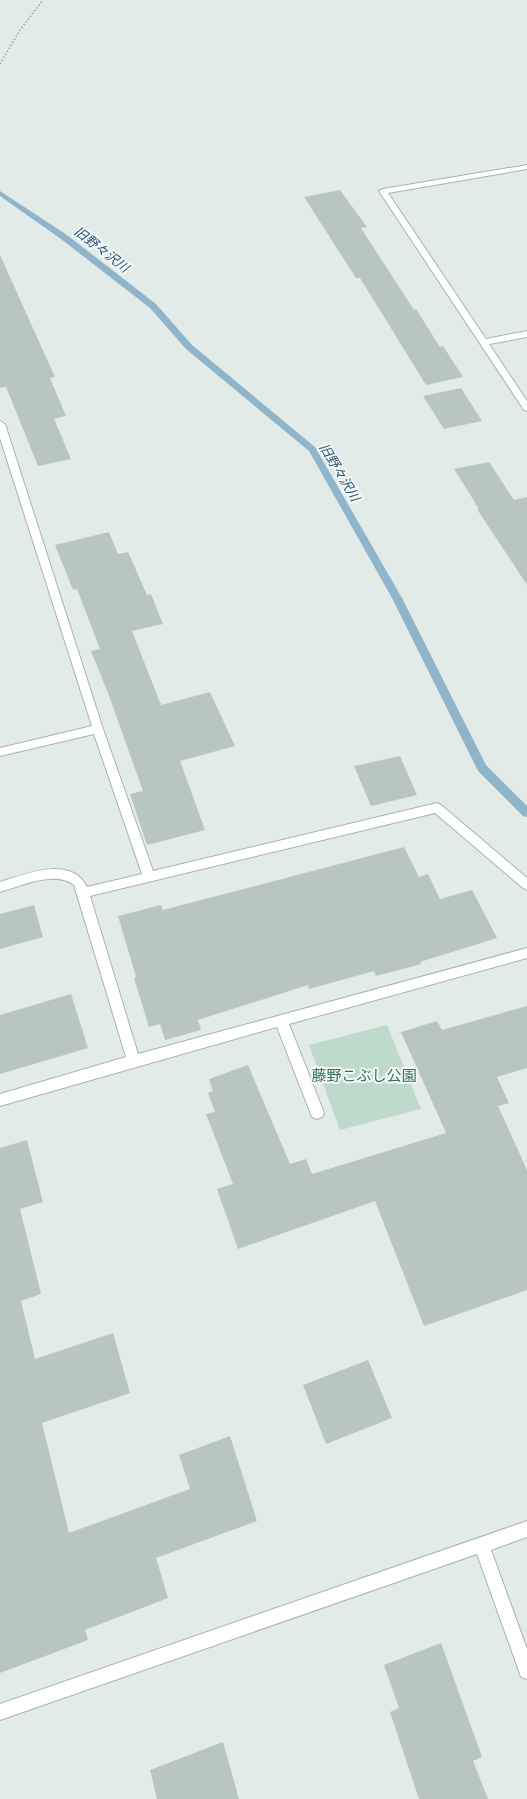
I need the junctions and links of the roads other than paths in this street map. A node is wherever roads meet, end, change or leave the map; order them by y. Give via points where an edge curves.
1 (527, 167) edge
2 (527, 334) edge
3 (484, 342) junction
4 (527, 408) edge
5 (0, 424) edge
6 (98, 729) junction
7 (0, 752) edge
8 (149, 878) junction
9 (527, 886) edge
10 (0, 887) edge
11 (83, 893) junction
12 (527, 953) edge
13 (281, 1020) junction
14 (134, 1061) junction
15 (0, 1100) edge
16 (317, 1113) dead end
17 (527, 1528) edge
18 (481, 1545) junction
19 (527, 1671) edge
20 (0, 1712) edge

1 - 3 street via 383,191
2 - 3 street
3 - 4 street
5 - 6 street
6 - 7 street
6 - 8 street
8 - 9 street via 437,808
8 - 11 street
10 - 11 street via 56,874 67,875 78,881
11 - 14 street
12 - 13 street
13 - 14 street
13 - 16 street
14 - 15 street
17 - 18 street
18 - 19 street
18 - 20 street

